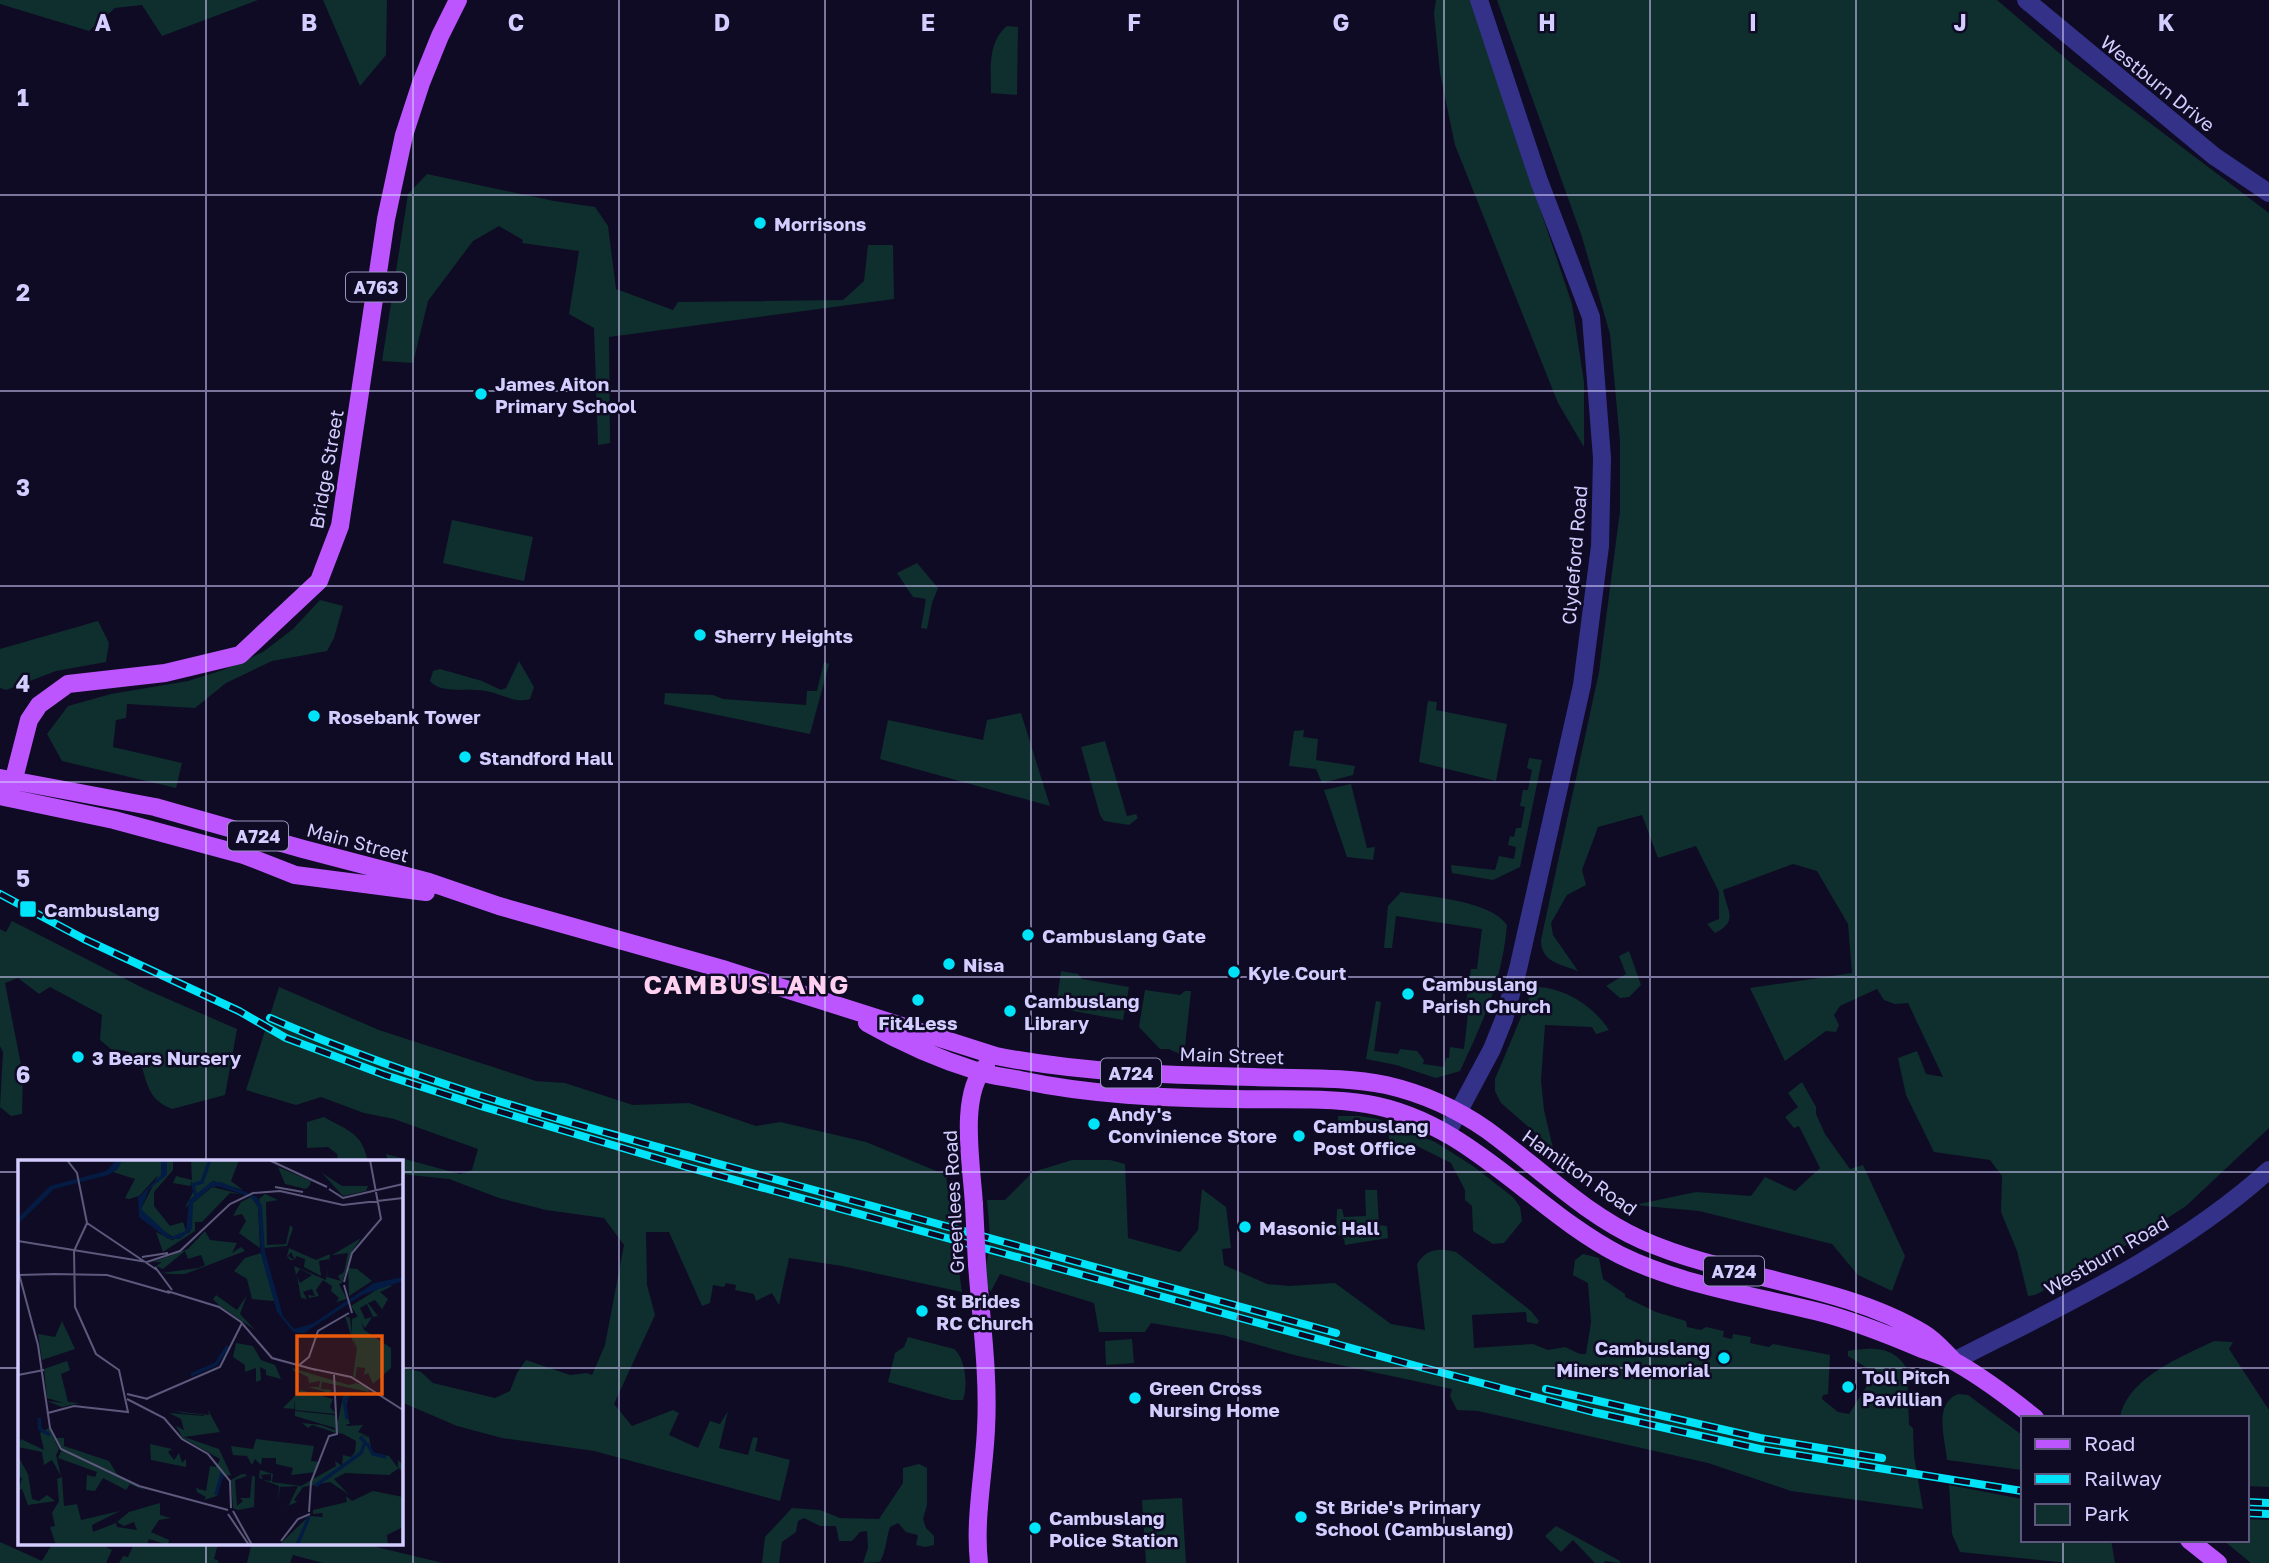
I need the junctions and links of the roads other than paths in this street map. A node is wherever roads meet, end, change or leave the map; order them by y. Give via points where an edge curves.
1 (458, 0) edge
2 (1479, 0) edge
3 (2026, 0) edge
4 (2269, 192) edge
5 (6, 788) edge
6 (499, 906) junction
7 (841, 1007) junction
8 (996, 1056) junction
9 (980, 1072) junction
10 (1457, 1113) junction
11 (1447, 1133) junction
12 (2269, 1170) edge
13 (1954, 1361) junction
14 (2032, 1416) edge
15 (2192, 1542) edge
16 (2213, 1559) edge
17 (979, 1563) edge

1 - 5 main road, Bridge Street / A763 via 421,83 404,135 386,219 340,526 319,581 240,655 165,673 68,684 39,705 29,719
2 - 10 street, Clydeford Road via 1539,181 1591,317 1602,458 1600,546 1584,673 1557,806 1504,1019
3 - 4 street, Westburn Drive via 2214,156
5 - 6 main road, Main Street / A724 via 155,807 429,882
5 - 6 main road, Main Street / A724 via 244,855 295,875
6 - 7 main road, Main Street / A724
7 - 8 main road, Main Street / A724
7 - 9 main road, Main Street / A724 via 904,1043
8 - 9 main road, Greenlees Road
8 - 10 main road, Main Street / A724 via 1099,1071 1357,1081 1426,1098
9 - 11 main road, Main Street / A724 via 1079,1091 1367,1104
9 - 17 main road, Greenlees Road, bridge via 971,1092 969,1115 986,1380
10 - 11 street, Clydeford Road
10 - 13 main road, Hamilton Road / A724 via 1485,1129 1607,1222 1641,1239 1698,1261 1876,1311 1923,1333
11 - 13 main road, Hamilton Road / A724 via 1588,1236 1623,1256 1709,1287 1843,1319
12 - 13 street, Westburn Road via 2198,1226 2103,1285
13 - 14 main road, Hamilton Road / A724
15 - 16 main road

